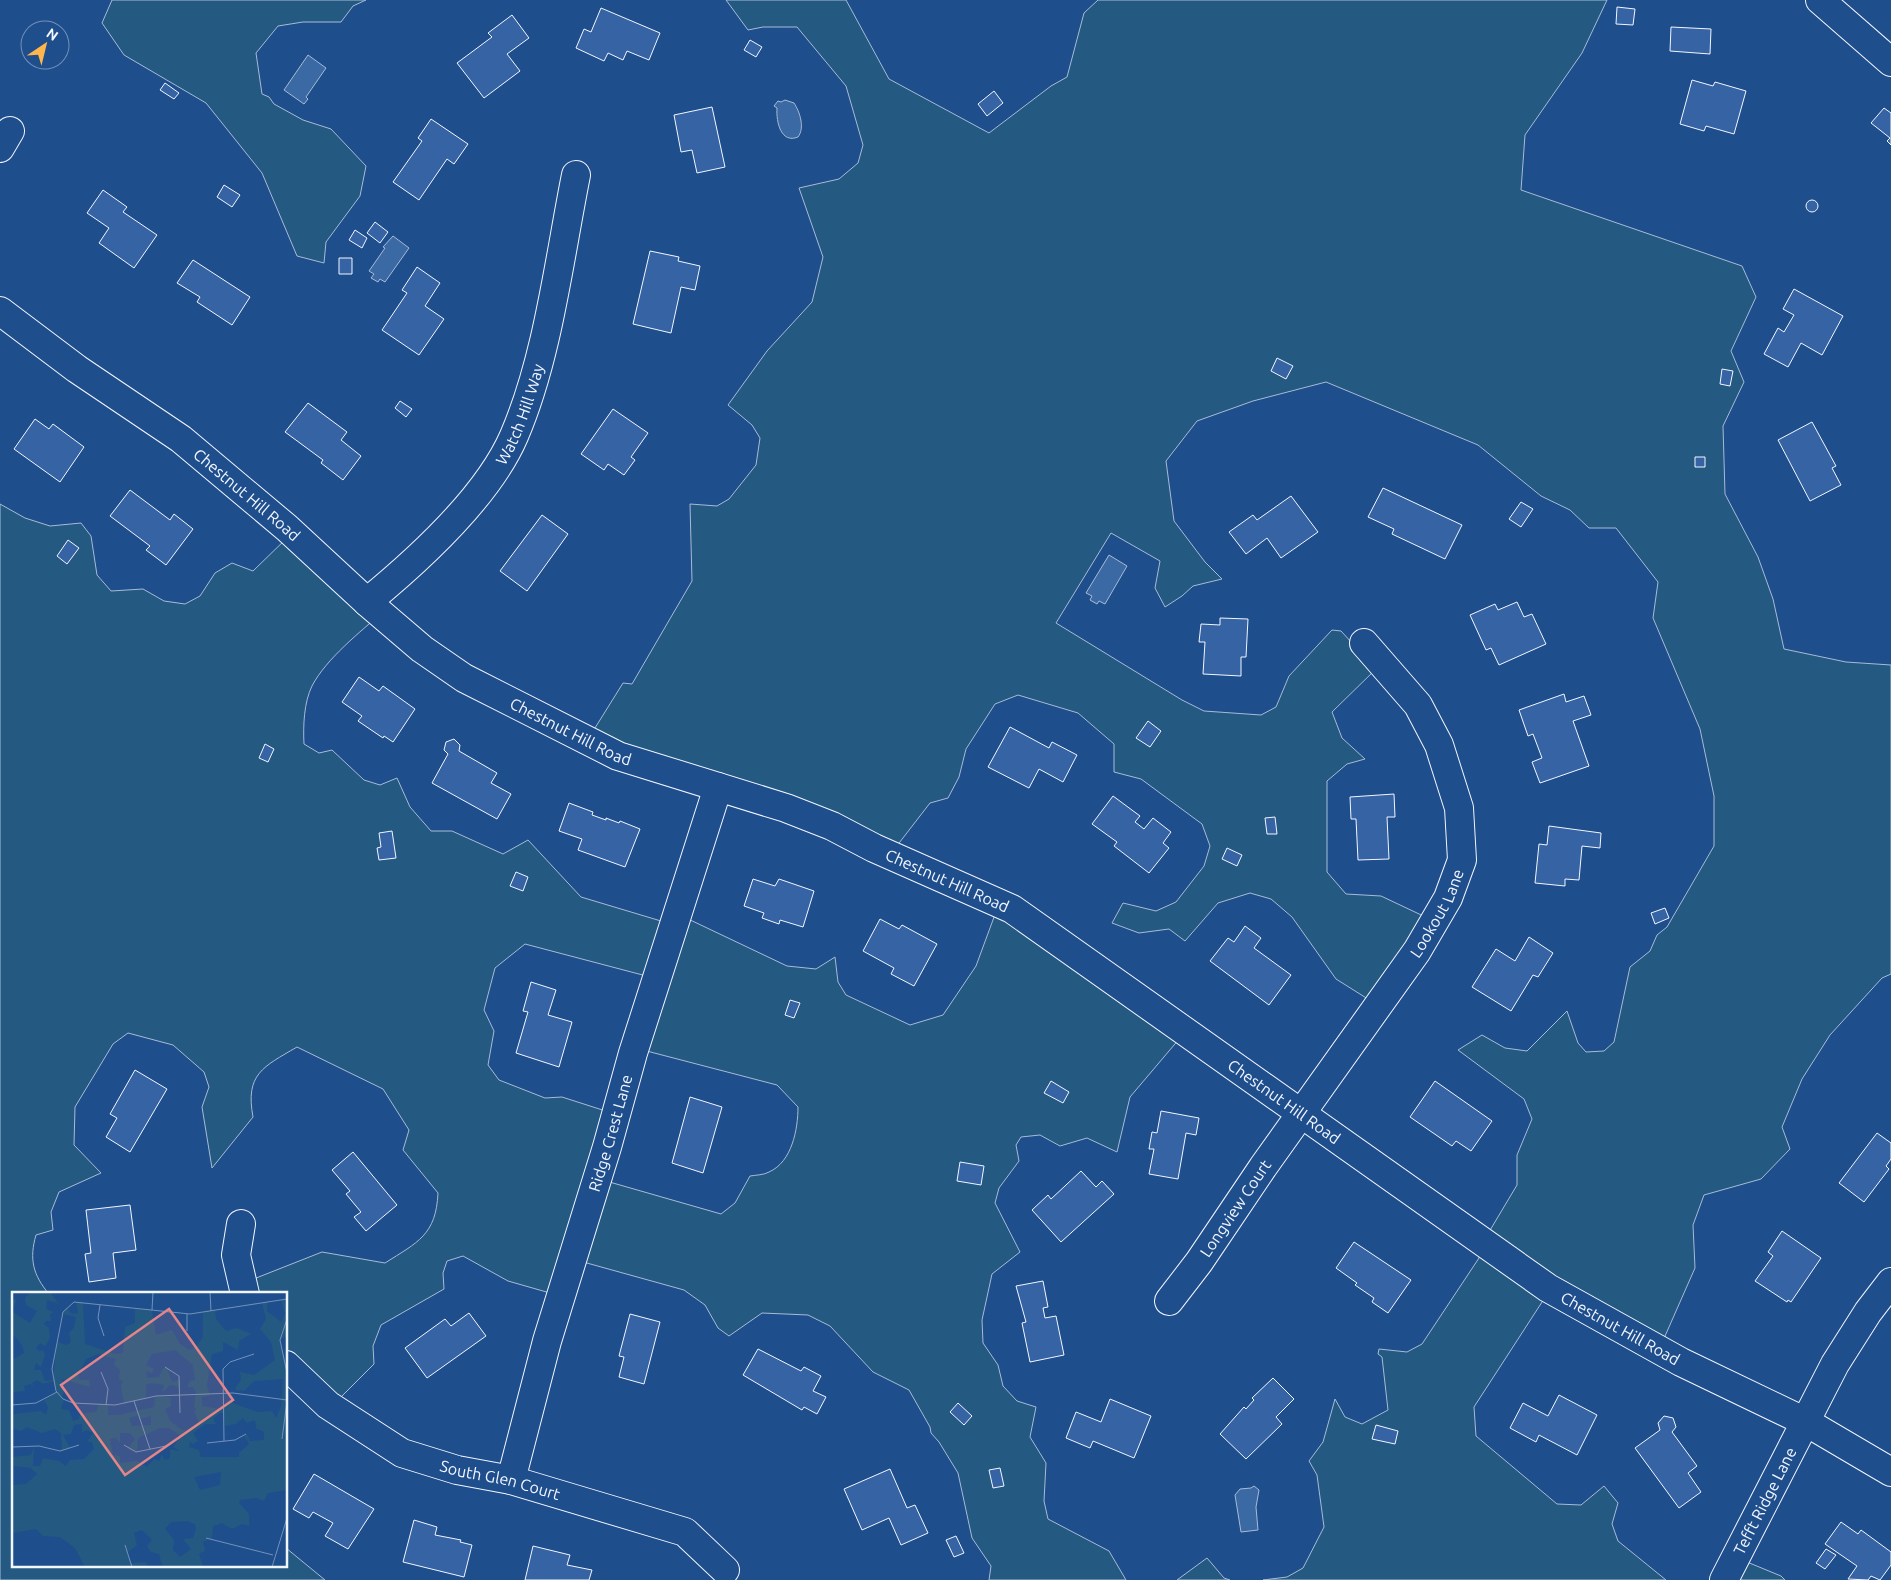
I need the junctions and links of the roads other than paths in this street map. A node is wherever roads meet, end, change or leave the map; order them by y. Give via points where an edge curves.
1 (1820, 0) edge
2 (1891, 62) edge
3 (576, 175) dead end
4 (0, 311) edge
5 (367, 602) junction
6 (1364, 643) dead end
7 (718, 787) junction
8 (1300, 1114) junction
9 (241, 1224) dead end
10 (1891, 1282) edge
11 (245, 1292) edge
12 (1169, 1301) dead end
13 (288, 1367) edge
14 (1806, 1422) junction
15 (1891, 1472) edge
16 (511, 1480) junction
17 (725, 1570) dead end
18 (1724, 1580) edge

1 - 2 street
3 - 5 street, Watch Hill Way via 538,366 514,436 465,510
4 - 5 street, Chestnut Hill Road via 77,369 181,440 287,528
5 - 7 street, Chestnut Hill Road via 422,649 483,690 618,756
6 - 8 street, Lookout Lane via 1418,705 1439,745 1459,808 1462,860 1448,898 1417,951
7 - 8 street, Chestnut Hill Road via 832,826 1012,909
7 - 16 street, Ridge Crest Lane via 632,1053 607,1147 547,1341
8 - 12 street, Longview Court
8 - 14 street, Chestnut Hill Road via 1548,1288 1681,1362
9 - 11 street via 236,1255
10 - 14 street, Tefft Ridge Lane via 1835,1364
13 - 16 street, South Glen Court via 328,1405 402,1453 456,1470
14 - 15 street, Chestnut Hill Road
14 - 18 street, Tefft Ridge Lane
16 - 17 street, South Glen Court via 685,1532

